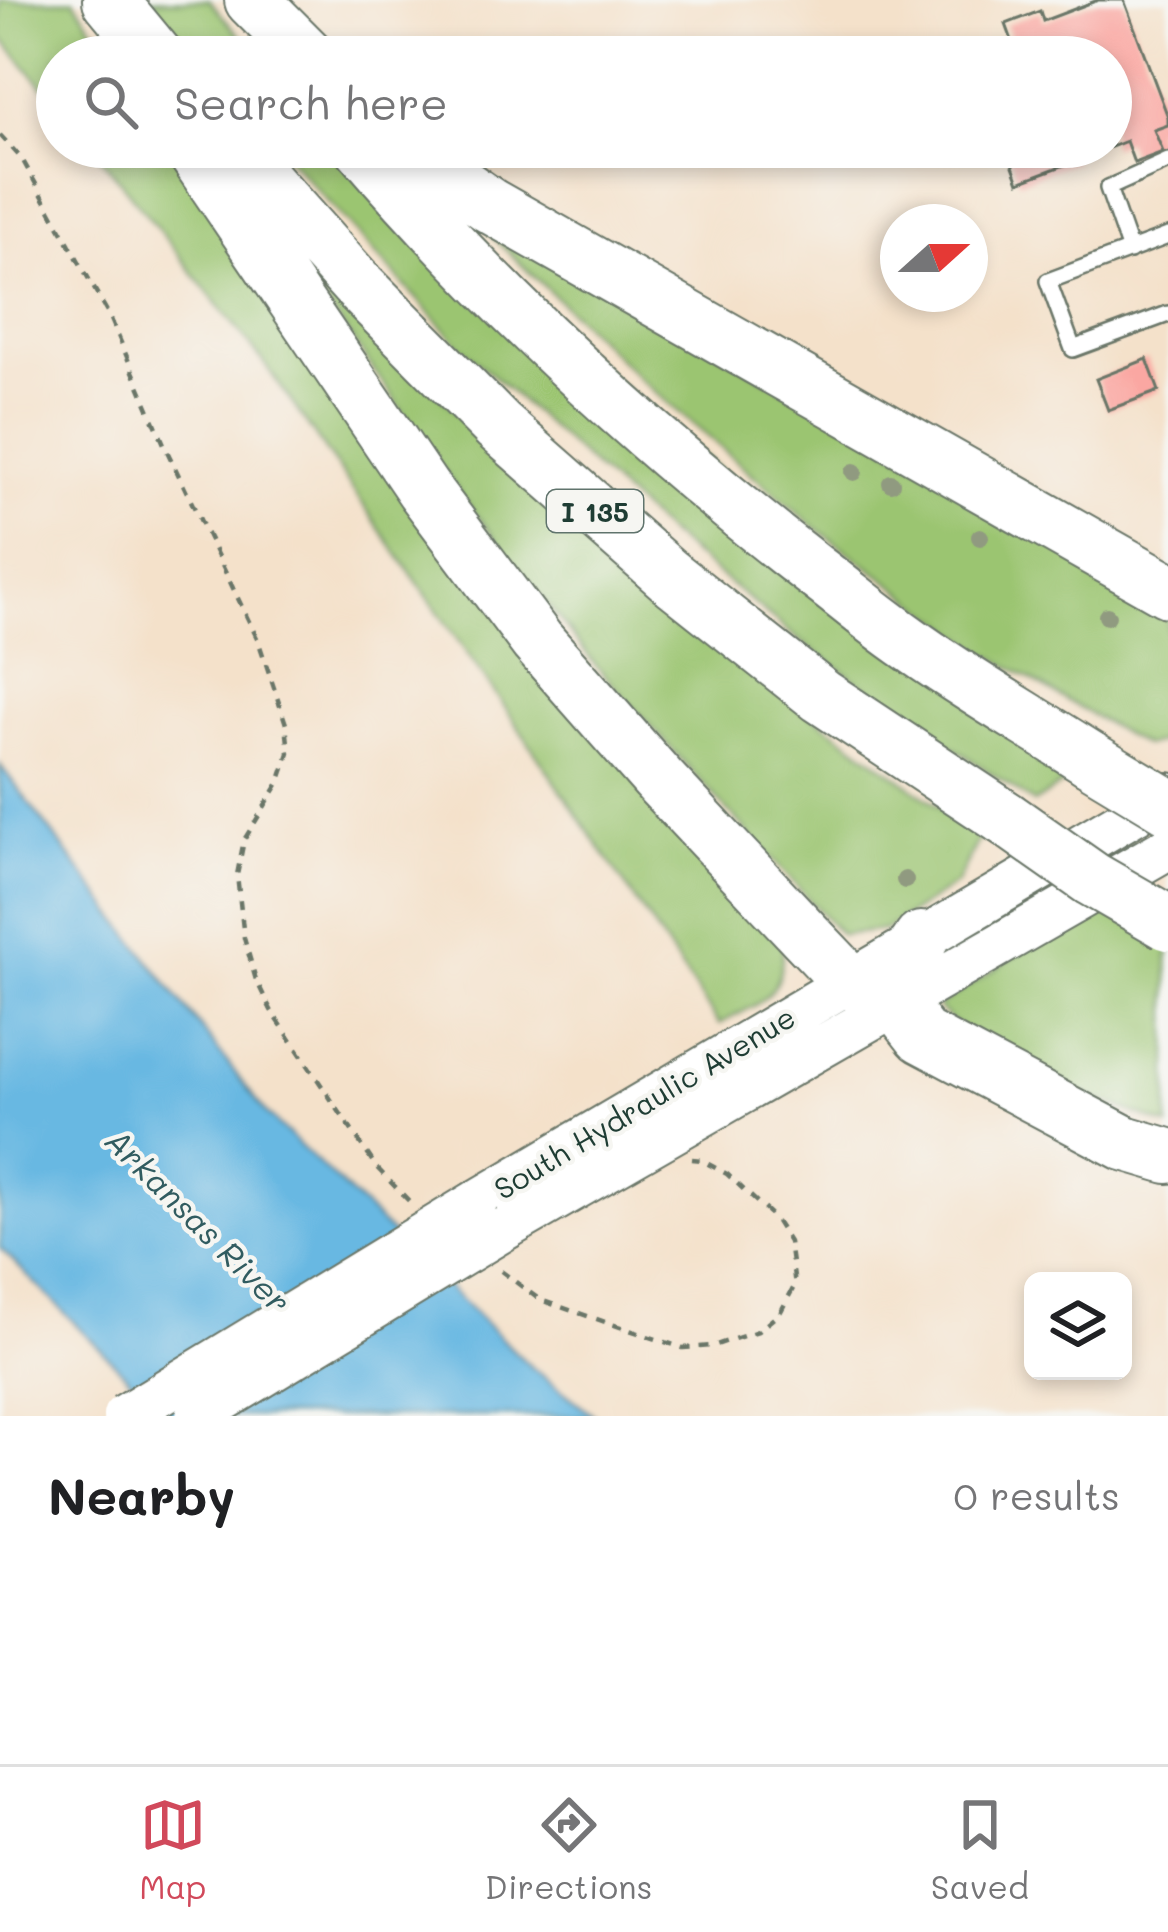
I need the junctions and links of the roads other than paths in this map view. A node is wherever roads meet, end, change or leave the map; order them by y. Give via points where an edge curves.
1 (90, 0) edge
2 (110, 0) edge
3 (235, 0) edge
4 (252, 0) edge
5 (114, 36) edge
6 (140, 36) edge
7 (266, 36) edge
8 (288, 36) edge
9 (1168, 161) edge
10 (205, 168) edge
11 (253, 168) edge
12 (381, 168) edge
13 (436, 168) edge
14 (1168, 236) edge
15 (1130, 250) junction
16 (1168, 314) edge
17 (1168, 590) edge
18 (1168, 794) edge
19 (1168, 806) edge
20 (1168, 848) edge
21 (1168, 922) edge
22 (921, 939) junction
23 (849, 980) junction
24 (897, 1004) junction
25 (1168, 1156) edge
26 (490, 1230) junction
27 (124, 1416) edge
28 (196, 1416) edge

1 - 5 highway
2 - 6 highway
3 - 7 highway
4 - 8 highway
9 - 15 lane via 1108,188
10 - 23 highway via 537,641
11 - 21 highway, I 135, bridge via 498,426 651,560 821,696
12 - 19 highway, I 135, bridge via 562,358 760,529 908,643
13 - 17 highway
14 - 15 lane
15 - 16 lane via 1048,281 1073,350
18 - 22 street, South Hydraulic Avenue
20 - 24 street, South Hydraulic Avenue
22 - 23 street, South Hydraulic Avenue
22 - 24 highway via 896,978
23 - 24 highway
23 - 26 street, South Hydraulic Avenue
24 - 25 highway via 922,1036 1124,1143
24 - 26 street, South Hydraulic Avenue
26 - 27 street, South Hydraulic Avenue, bridge
26 - 28 street, South Hydraulic Avenue, bridge

